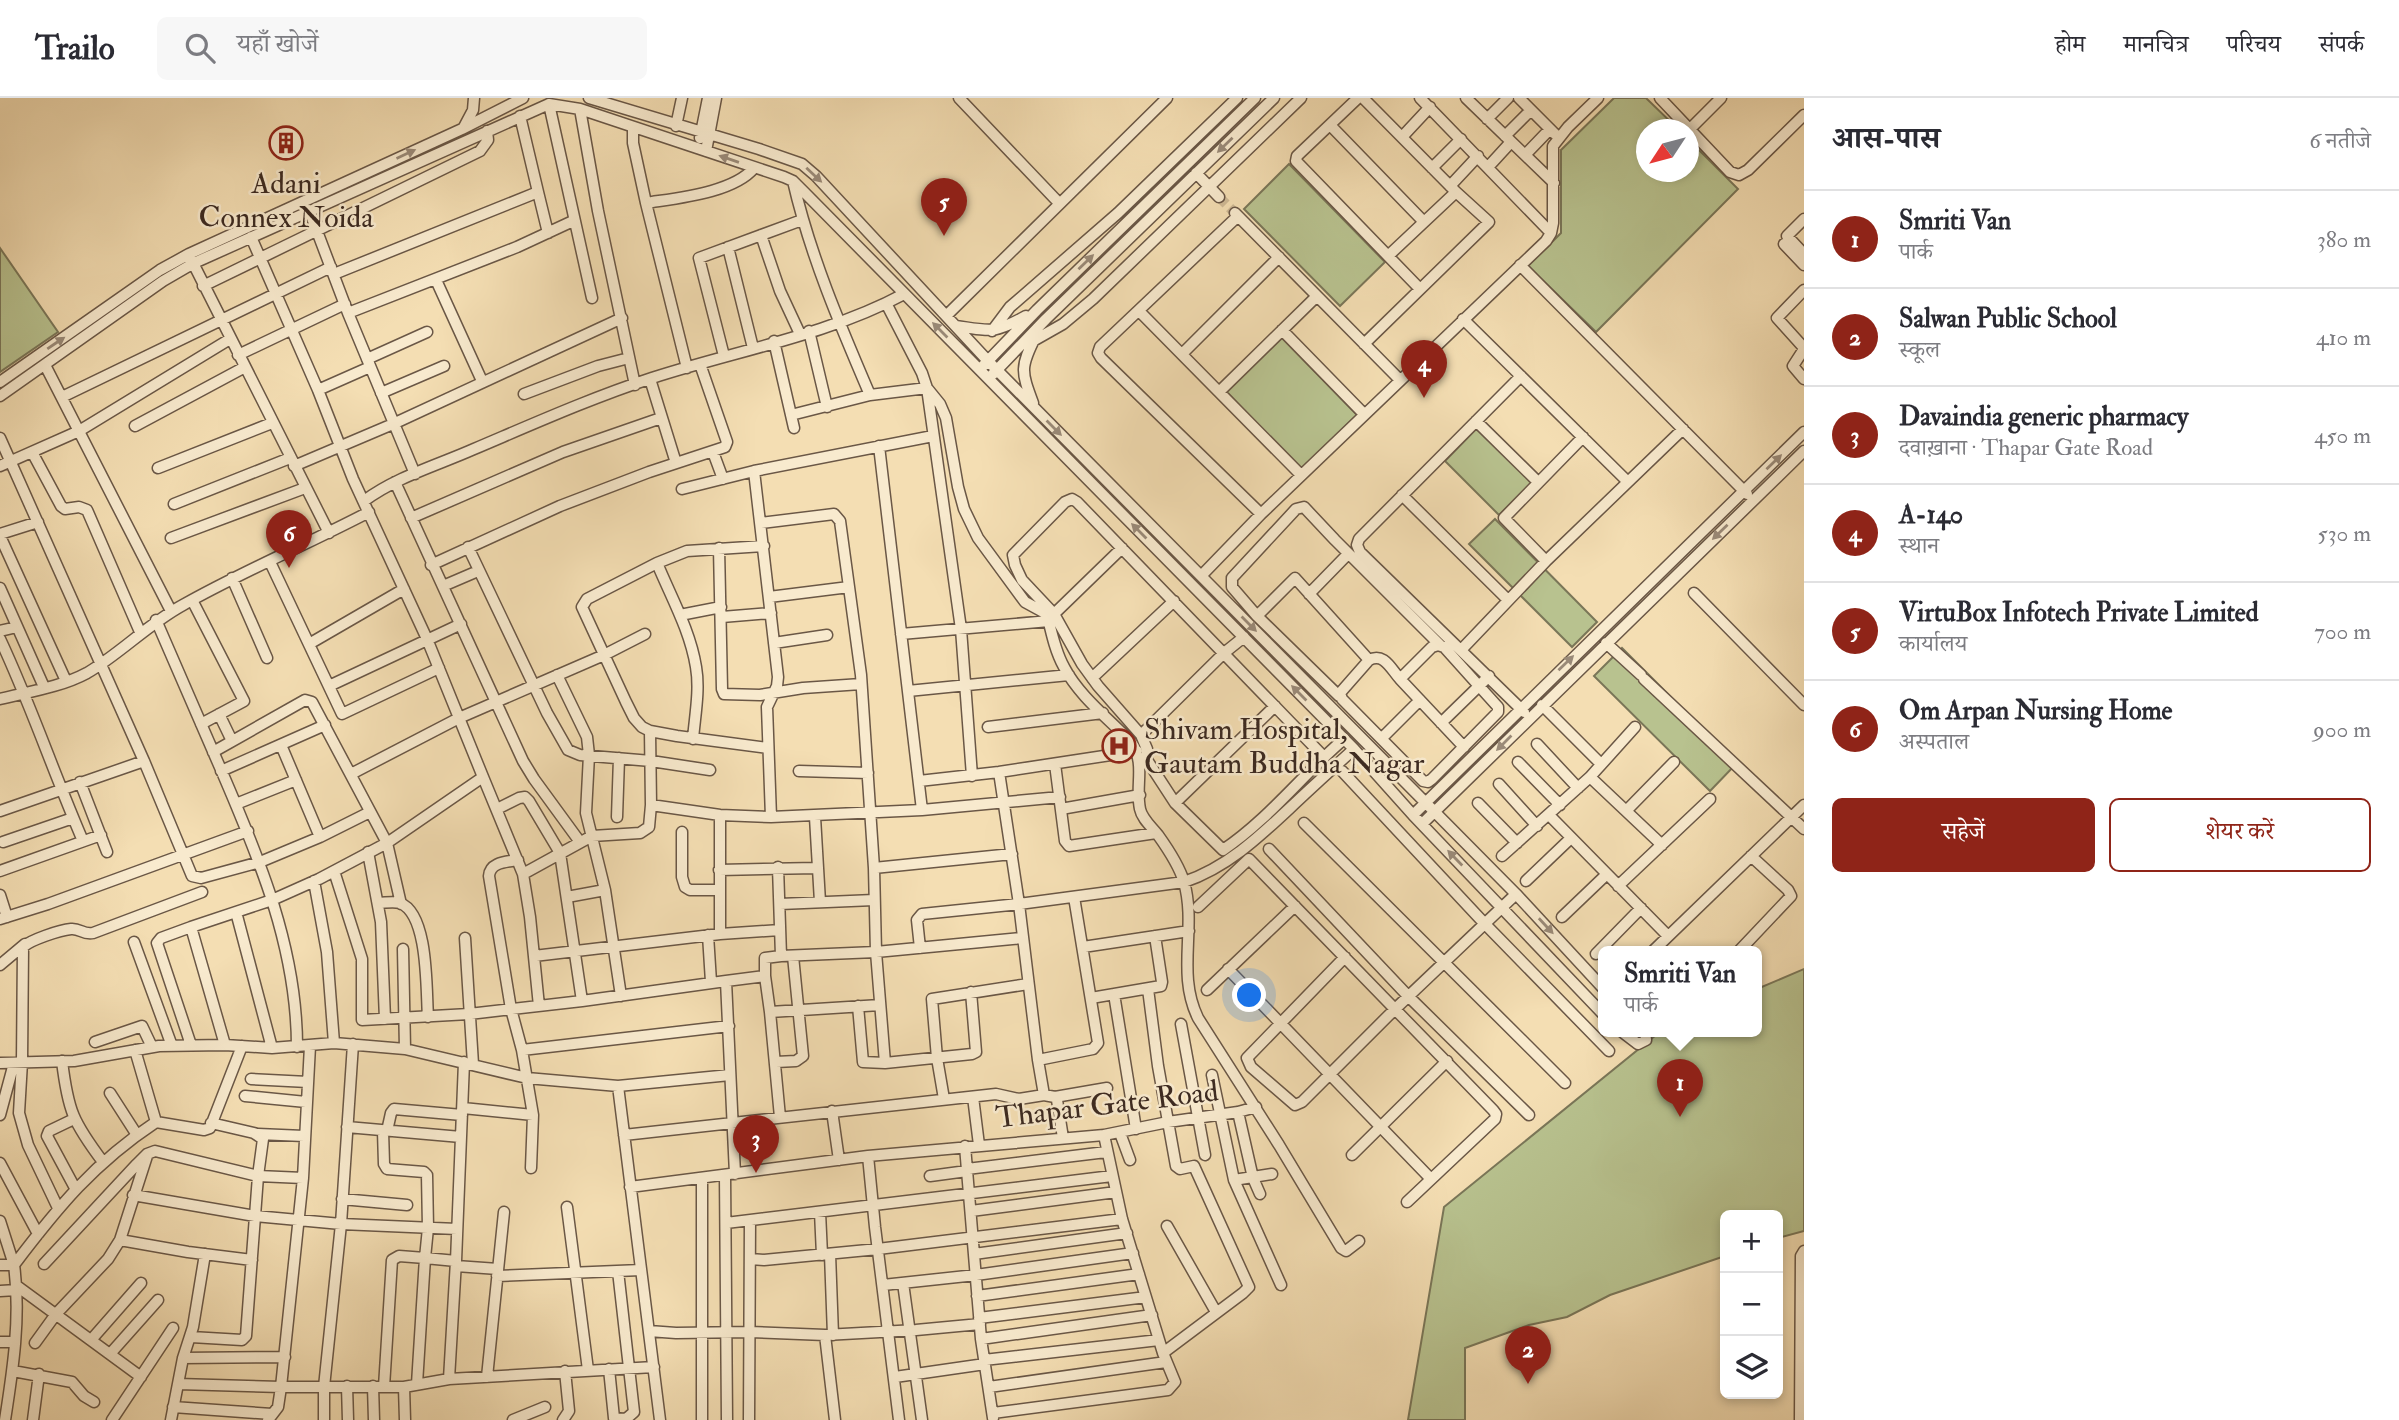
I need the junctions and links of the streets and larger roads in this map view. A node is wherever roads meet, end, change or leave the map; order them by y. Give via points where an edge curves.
1 (474, 98) edge
2 (523, 98) edge
3 (589, 98) edge
4 (682, 98) edge
5 (708, 98) edge
6 (716, 98) edge
7 (959, 98) edge
8 (1167, 98) edge
9 (1237, 98) edge
10 (1255, 98) edge
11 (1274, 98) edge
12 (1301, 98) edge
13 (1361, 98) edge
14 (1420, 98) edge
15 (1508, 98) edge
16 (1519, 98) edge
17 (1598, 98) edge
18 (1660, 98) edge
19 (1721, 98) edge
20 (1469, 99) edge
21 (549, 104) junction
22 (1430, 107) junction
23 (580, 109) junction
24 (1531, 110) junction
25 (1804, 115) edge
26 (520, 116) junction
27 (1488, 119) junction
28 (1681, 119) edge
29 (1699, 119) edge
30 (1330, 125) junction
31 (676, 126) junction
32 (633, 128) junction
33 (462, 129) junction
34 (1550, 129) junction
35 (487, 131) junction
36 (705, 134) junction
37 (1402, 137) junction
38 (1559, 138) junction
39 (1699, 138) edge
40 (1461, 139) junction
41 (1508, 139) junction
42 (702, 149) junction
43 (1525, 155) junction
44 (1478, 156) junction
45 (1489, 166) junction
46 (754, 167) junction
47 (1432, 168) junction
48 (1196, 173) junction
49 (793, 181) junction
50 (1554, 183) junction
51 (1210, 187) junction
52 (1453, 189) junction
53 (538, 192) junction
54 (1219, 197) tunnel mouth
55 (646, 203) junction
56 (1059, 203) junction
57 (309, 210) junction
58 (1804, 219) edge
59 (802, 220) junction
60 (573, 221) junction
61 (1424, 222) junction
62 (317, 230) junction
63 (548, 233) junction
64 (1551, 233) junction
65 (761, 236) junction
66 (251, 237) junction
67 (1784, 244) dead end
68 (728, 247) junction
69 (1804, 254) edge
70 (1388, 256) junction
71 (1279, 257) junction
72 (260, 258) junction
73 (191, 259) junction
74 (1520, 265) junction
75 (1804, 265) edge
76 (333, 270) junction
77 (436, 280) junction
78 (203, 286) junction
79 (1420, 289) junction
80 (1804, 290) edge
81 (275, 293) junction
82 (904, 294) junction
83 (1317, 296) junction
84 (592, 298) dead end
85 (886, 303) junction
86 (346, 308) junction
87 (1037, 310) junction
88 (1139, 310) junction
89 (946, 316) junction
90 (622, 318) junction
91 (1046, 318) junction
92 (1463, 318) junction
93 (221, 320) junction
94 (838, 323) junction
95 (956, 326) junction
96 (291, 329) junction
97 (1282, 330) junction
98 (992, 331) junction
99 (427, 332) dead end
100 (805, 332) junction
101 (230, 339) junction
102 (774, 341) junction
103 (1034, 341) junction
104 (1364, 344) junction
105 (754, 348) junction
106 (1804, 349) edge
107 (1182, 354) junction
108 (238, 355) junction
109 (724, 356) junction
110 (629, 358) junction
111 (369, 363) junction
112 (700, 363) junction
113 (45, 365) junction
114 (984, 365) junction
115 (245, 366) junction
116 (444, 366) dead end
117 (687, 368) junction
118 (992, 374) junction
119 (1521, 376) junction
120 (650, 379) junction
121 (1804, 379) edge
122 (1400, 380) junction
123 (0, 382) edge
124 (482, 382) junction
125 (635, 385) junction
126 (927, 388) junction
127 (318, 390) junction
128 (1219, 392) junction
129 (381, 393) junction
130 (524, 394) dead end
131 (870, 395) junction
132 (0, 396) edge
133 (62, 397) junction
134 (827, 407) junction
135 (1034, 408) junction
136 (1364, 414) junction
137 (791, 415) junction
138 (661, 418) junction
139 (1476, 421) junction
140 (272, 423) junction
141 (393, 424) junction
142 (135, 426) dead end
143 (794, 428) dead end
144 (1683, 429) junction
145 (79, 431) junction
146 (1804, 432) edge
147 (933, 436) junction
148 (1583, 437) junction
149 (0, 438) edge
150 (339, 445) junction
151 (879, 446) junction
152 (1804, 451) edge
153 (32, 452) junction
154 (713, 452) junction
155 (11, 461) junction
156 (292, 462) junction
157 (676, 463) junction
158 (0, 466) edge
159 (158, 468) dead end
160 (754, 471) junction
161 (415, 474) junction
162 (1301, 475) junction
163 (723, 479) junction
164 (396, 482) junction
165 (1538, 482) junction
166 (1628, 482) junction
167 (305, 488) junction
168 (682, 489) dead end
169 (1744, 491) junction
170 (1402, 495) junction
171 (1753, 500) junction
172 (364, 501) junction
173 (174, 504) dead end
174 (369, 512) junction
175 (1261, 514) junction
176 (411, 518) junction
177 (38, 522) junction
178 (761, 523) junction
179 (329, 533) junction
180 (0, 535) edge
181 (171, 538) dead end
182 (764, 546) junction
183 (468, 547) junction
184 (719, 548) junction
185 (1122, 548) junction
186 (1348, 554) junction
187 (1546, 561) junction
188 (270, 562) junction
189 (657, 563) junction
190 (431, 565) junction
191 (478, 571) junction
192 (1200, 576) junction
193 (232, 578) junction
194 (443, 586) junction
195 (849, 587) junction
196 (0, 588) edge
197 (404, 589) junction
198 (1215, 590) junction
199 (1694, 593) dead end
200 (1309, 594) junction
201 (769, 597) junction
202 (1206, 599) junction
203 (191, 600) junction
204 (1508, 600) junction
205 (1174, 601) junction
206 (171, 611) junction
207 (721, 612) junction
208 (771, 613) junction
209 (680, 615) junction
210 (1257, 616) junction
211 (1051, 617) junction
212 (156, 620) junction
213 (461, 624) junction
214 (17, 627) junction
215 (961, 629) junction
216 (0, 631) edge
217 (140, 632) junction
218 (645, 634) dead end
219 (901, 634) junction
220 (827, 635) dead end
221 (1244, 637) junction
222 (0, 639) edge
223 (427, 639) junction
224 (774, 643) junction
225 (1606, 643) junction
226 (309, 644) junction
227 (1441, 646) junction
228 (1462, 649) junction
229 (1224, 653) junction
230 (604, 654) junction
231 (267, 658) dead end
232 (1369, 660) junction
233 (100, 664) junction
234 (439, 668) junction
235 (557, 675) junction
236 (1069, 675) junction
237 (1489, 676) junction
238 (1092, 678) junction
239 (1400, 679) junction
240 (66, 681) junction
241 (862, 684) junction
242 (534, 685) junction
243 (329, 686) junction
244 (1479, 686) junction
245 (44, 687) junction
246 (964, 687) junction
247 (908, 691) junction
248 (25, 692) junction
249 (772, 695) junction
250 (1339, 696) junction
251 (0, 699) edge
252 (1420, 701) junction
253 (497, 702) junction
254 (1803, 703) edge
255 (1542, 705) junction
256 (1275, 706) junction
257 (1520, 708) junction
258 (1103, 713) junction
259 (219, 715) junction
260 (1530, 717) junction
261 (459, 719) junction
262 (1441, 723) junction
263 (201, 724) junction
264 (325, 725) junction
265 (988, 727) dead end
266 (1635, 727) dead end
267 (650, 731) junction
268 (1141, 735) junction
269 (693, 738) junction
270 (1382, 738) junction
271 (1344, 739) junction
272 (232, 741) junction
273 (281, 744) junction
274 (1537, 744) dead end
275 (1464, 747) junction
276 (768, 748) junction
277 (1353, 749) junction
278 (1138, 751) junction
279 (213, 752) junction
280 (589, 755) junction
281 (1324, 757) junction
282 (619, 758) junction
283 (144, 761) junction
284 (651, 761) junction
285 (1518, 762) dead end
286 (1674, 762) dead end
287 (1055, 764) junction
288 (1601, 764) junction
289 (710, 770) dead end
290 (222, 771) junction
291 (799, 771) dead end
292 (1342, 771) dead end
293 (999, 772) junction
294 (868, 773) junction
295 (351, 774) junction
296 (972, 776) junction
297 (483, 777) junction
298 (1590, 777) junction
299 (296, 780) junction
300 (919, 780) junction
301 (80, 782) junction
302 (1499, 784) dead end
303 (1578, 788) junction
304 (61, 789) junction
305 (1140, 795) junction
306 (1059, 797) junction
307 (1710, 799) dead end
308 (1003, 803) junction
309 (1175, 803) junction
310 (1426, 803) junction
311 (1478, 803) dead end
312 (236, 804) junction
313 (651, 805) junction
314 (1560, 805) junction
315 (1804, 806) edge
316 (497, 809) junction
317 (1061, 809) junction
318 (922, 810) junction
319 (1627, 810) junction
320 (0, 811) edge
321 (370, 812) junction
322 (870, 813) junction
323 (1435, 813) junction
324 (720, 815) junction
325 (1413, 815) junction
326 (1549, 815) junction
327 (617, 817) dead end
328 (771, 817) junction
329 (815, 817) junction
330 (1793, 817) junction
331 (73, 818) junction
332 (1304, 823) dead end
333 (1422, 824) junction
334 (1537, 826) junction
335 (1804, 829) edge
336 (247, 831) junction
337 (682, 832) dead end
338 (1156, 833) junction
339 (101, 835) junction
340 (592, 836) junction
341 (320, 837) junction
342 (1571, 838) junction
343 (83, 841) junction
344 (3, 842) dead end
345 (580, 842) junction
346 (387, 843) junction
347 (1517, 843) junction
348 (1662, 845) junction
349 (1269, 849) dead end
350 (107, 852) dead end
351 (368, 852) junction
352 (560, 853) junction
353 (1012, 854) junction
354 (185, 855) junction
355 (1502, 856) dead end
356 (1751, 856) junction
357 (518, 860) junction
358 (260, 862) junction
359 (778, 867) junction
360 (817, 868) junction
361 (874, 868) junction
362 (719, 870) junction
363 (0, 871) edge
364 (334, 871) junction
365 (523, 874) junction
366 (1607, 874) junction
367 (314, 881) junction
368 (1526, 881) dead end
369 (1184, 882) junction
370 (1618, 886) junction
371 (720, 890) junction
372 (605, 891) junction
373 (202, 892) dead end
374 (1516, 894) junction
375 (0, 895) edge
376 (567, 897) junction
377 (1074, 897) junction
378 (272, 900) junction
379 (874, 900) junction
380 (820, 902) junction
381 (378, 903) junction
382 (401, 904) junction
383 (779, 904) junction
384 (1019, 904) junction
385 (1295, 906) junction
386 (1198, 907) dead end
387 (1502, 908) junction
388 (1641, 908) junction
389 (236, 912) junction
390 (1562, 917) dead end
391 (3, 918) edge
392 (1484, 923) junction
393 (191, 927) junction
394 (780, 930) junction
395 (1189, 931) junction
396 (720, 933) junction
397 (708, 935) junction
398 (1155, 936) junction
399 (465, 938) dead end
400 (1022, 938) junction
401 (1666, 939) junction
402 (134, 942) dead end
403 (26, 943) junction
404 (1604, 946) edge
405 (1658, 946) edge
406 (1670, 946) edge
407 (1744, 946) edge
408 (614, 947) junction
409 (920, 947) junction
410 (1083, 947) junction
411 (403, 949) dead end
412 (574, 951) junction
413 (876, 952) junction
414 (787, 956) junction
415 (534, 957) junction
416 (1345, 957) junction
417 (1443, 962) junction
418 (0, 965) edge
419 (1228, 969) junction
420 (765, 976) junction
421 (726, 981) junction
422 (711, 982) junction
423 (1598, 983) edge
424 (1028, 984) junction
425 (1148, 989) junction
426 (1207, 990) dead end
427 (971, 992) junction
428 (1114, 994) junction
429 (621, 996) junction
430 (1408, 996) junction
431 (1091, 998) junction
432 (582, 1001) junction
433 (880, 1005) junction
434 (539, 1006) junction
435 (858, 1006) junction
436 (1396, 1008) junction
437 (511, 1009) junction
438 (1598, 1009) edge
439 (797, 1010) junction
440 (770, 1012) junction
441 (470, 1014) junction
442 (428, 1017) junction
443 (404, 1018) junction
444 (385, 1019) junction
445 (1278, 1023) junction
446 (1181, 1024) dead end
447 (729, 1026) junction
448 (1629, 1037) edge
449 (1646, 1037) edge
450 (95, 1042) dead end
451 (334, 1043) junction
452 (353, 1044) junction
453 (191, 1045) junction
454 (225, 1045) junction
455 (172, 1046) junction
456 (242, 1046) junction
457 (310, 1046) junction
458 (152, 1047) junction
459 (298, 1047) junction
460 (272, 1048) junction
461 (405, 1049) junction
462 (135, 1050) junction
463 (522, 1050) junction
464 (1609, 1051) dead end
465 (937, 1058) junction
466 (1038, 1059) junction
467 (62, 1061) junction
468 (1447, 1061) junction
469 (776, 1062) junction
470 (469, 1063) junction
471 (885, 1063) junction
472 (8, 1064) edge
473 (1329, 1074) junction
474 (730, 1075) junction
475 (1212, 1075) dead end
476 (527, 1078) junction
477 (251, 1079) dead end
478 (307, 1082) junction
479 (1565, 1083) dead end
480 (618, 1086) junction
481 (1107, 1088) dead end
482 (110, 1093) dead end
483 (245, 1096) dead end
484 (1050, 1096) junction
485 (973, 1097) junction
486 (944, 1099) junction
487 (306, 1102) junction
488 (1256, 1107) junction
489 (462, 1111) junction
490 (832, 1111) junction
491 (1238, 1112) junction
492 (0, 1115) edge
493 (533, 1115) junction
494 (1219, 1115) junction
495 (1529, 1115) dead end
496 (780, 1116) junction
497 (74, 1119) junction
498 (1198, 1119) junction
499 (156, 1122) junction
500 (1168, 1122) junction
501 (211, 1123) junction
502 (732, 1124) junction
503 (1380, 1126) junction
504 (347, 1128) junction
505 (1136, 1129) junction
506 (385, 1131) junction
507 (257, 1133) junction
508 (1120, 1133) junction
509 (137, 1135) junction
510 (624, 1135) junction
511 (1104, 1135) junction
512 (304, 1136) junction
513 (461, 1138) junction
514 (1063, 1138) junction
515 (979, 1144) junction
516 (965, 1146) junction
517 (1106, 1152) junction
518 (147, 1154) junction
519 (1205, 1155) dead end
520 (1352, 1155) dead end
521 (869, 1156) junction
522 (839, 1160) junction
523 (1130, 1160) dead end
524 (103, 1162) junction
525 (0, 1163) edge
526 (531, 1168) dead end
527 (967, 1170) junction
528 (730, 1174) junction
529 (1272, 1174) dead end
530 (258, 1176) junction
531 (930, 1176) dead end
532 (1112, 1176) junction
533 (303, 1178) junction
534 (702, 1178) junction
535 (1254, 1178) junction
536 (1431, 1179) junction
537 (1234, 1180) junction
538 (630, 1187) junction
539 (75, 1188) junction
540 (1116, 1192) junction
541 (968, 1193) junction
542 (1260, 1194) dead end
543 (133, 1195) junction
544 (342, 1199) junction
545 (1407, 1202) dead end
546 (407, 1205) dead end
547 (873, 1206) junction
548 (567, 1207) dead end
549 (58, 1208) junction
550 (971, 1211) junction
551 (505, 1212) dead end
552 (820, 1212) junction
553 (255, 1216) junction
554 (1122, 1219) junction
555 (299, 1220) junction
556 (750, 1220) junction
557 (0, 1221) edge
558 (726, 1223) junction
559 (341, 1224) junction
560 (1167, 1226) dead end
561 (428, 1227) junction
562 (457, 1229) junction
563 (1127, 1233) junction
564 (37, 1234) junction
565 (973, 1236) junction
566 (120, 1240) junction
567 (3, 1241) edge
568 (1359, 1241) dead end
569 (878, 1249) junction
570 (1804, 1251) edge
571 (1133, 1253) junction
572 (205, 1254) junction
573 (974, 1254) junction
574 (826, 1255) junction
575 (425, 1258) junction
576 (750, 1259) junction
577 (252, 1260) junction
578 (456, 1263) junction
579 (44, 1264) dead end
580 (0, 1265) edge
581 (14, 1265) junction
582 (641, 1270) junction
583 (618, 1271) junction
584 (498, 1273) junction
585 (575, 1273) junction
586 (1139, 1274) junction
587 (976, 1275) junction
588 (141, 1283) dead end
589 (903, 1283) junction
590 (883, 1285) junction
591 (1281, 1285) dead end
592 (17, 1288) junction
593 (0, 1291) edge
594 (977, 1296) junction
595 (1146, 1297) junction
596 (158, 1300) dead end
597 (1802, 1310) edge
598 (1216, 1312) junction
599 (56, 1314) junction
600 (1152, 1315) junction
601 (979, 1321) junction
602 (173, 1328) dead end
603 (649, 1331) junction
604 (909, 1331) junction
605 (726, 1332) junction
606 (750, 1332) junction
607 (887, 1332) junction
608 (701, 1333) junction
609 (829, 1335) junction
610 (191, 1338) junction
611 (981, 1339) junction
612 (91, 1340) junction
613 (1159, 1340) junction
614 (0, 1342) edge
615 (15, 1342) junction
616 (35, 1343) dead end
617 (110, 1354) junction
618 (285, 1357) junction
619 (183, 1358) junction
620 (1165, 1358) junction
621 (985, 1362) junction
622 (628, 1367) junction
623 (654, 1367) junction
624 (609, 1369) junction
625 (588, 1370) junction
626 (13, 1371) junction
627 (565, 1371) junction
628 (38, 1374) junction
629 (915, 1374) junction
630 (141, 1377) junction
631 (487, 1377) junction
632 (895, 1377) junction
633 (449, 1380) junction
634 (178, 1384) junction
635 (417, 1384) junction
636 (347, 1386) junction
637 (281, 1387) junction
638 (324, 1387) junction
639 (379, 1387) junction
640 (404, 1387) junction
641 (989, 1387) junction
642 (1802, 1400) edge
643 (94, 1402) dead end
644 (173, 1407) junction
645 (545, 1407) dead end
646 (270, 1417) edge
647 (993, 1417) edge
648 (566, 1419) edge
649 (5, 1420) edge
650 (33, 1420) edge
651 (112, 1420) edge
652 (171, 1420) edge
653 (324, 1420) edge
654 (348, 1420) edge
655 (374, 1420) edge
656 (405, 1420) edge
657 (513, 1420) edge
658 (660, 1420) edge
659 (702, 1420) edge
660 (727, 1420) edge
661 (748, 1420) edge
662 (835, 1420) edge
663 (899, 1420) edge
664 (922, 1420) edge
665 (1800, 1420) edge

1 - 33 street
2 - 33 street
3 - 31 street
4 - 31 street
5 - 36 street
6 - 36 street
7 - 56 street
8 - 56 street
9 - 98 street via 1118,213 1010,307
87 -> 10 street
11 -> 48 street
12 - 51 street
13 - 30 street
13 - 37 street
14 - 22 street
15 - 27 street
16 - 24 street
17 - 38 street
18 - 28 street
19 - 29 street
20 - 27 street
21 - 23 street
21 - 26 street
21 - 60 street
22 - 37 street
22 - 40 street
23 - 32 street
23 - 90 street
24 - 34 street
24 - 41 street
25 - 39 street via 1739,175 1730,172
26 - 35 street
26 - 53 street
27 - 41 street
30 - 61 street
30 - 70 street via 1296,161
31 - 36 street
32 - 42 street
32 - 55 street
73 -> 33 street
34 - 38 street
34 - 43 street
35 - 57 street
35 - 62 street via 488,140 480,152
36 - 42 street
36 -> 89 street via 802,164
37 - 47 street
38 - 50 street via 1553,146
40 - 44 street
40 - 47 street
41 - 43 street
41 - 45 street
46 -> 42 street
43 - 50 street
44 - 45 street
44 - 52 street
45 - 64 street
46 - 49 street
46 - 55 street via 722,187
47 - 52 street
48 - 51 street
48 - 91 street
49 - 59 street
49 - 82 street
50 - 64 street
51 - 54 street
51 - 103 street via 1093,299
52 - 61 street
52 - 79 street via 1489,222
53 - 63 street
53 - 76 street
55 - 117 street
56 - 89 street
57 - 62 street
57 - 66 street
58 - 69 street via 1787,236
59 - 65 street
59 - 94 street
60 - 63 street
60 - 84 street
61 - 70 street
62 - 72 street
62 - 76 street
63 - 77 street
64 - 74 street
65 - 68 street
65 - 100 street via 776,281
66 - 72 street
66 - 73 street
67 - 75 street
68 - 105 street
68 - 109 street via 699,258
70 - 79 street
71 - 83 street
71 - 88 street via 1236,214
71 - 107 street
72 - 78 street
72 - 81 street
73 - 78 street
73 - 113 street
123 -> 73 street via 160,270
74 - 92 street
74 - 144 street
76 - 81 street
76 - 86 street
77 - 86 street
77 - 124 street
78 - 93 street
79 - 104 street
80 - 106 street via 1777,318
81 - 93 street
81 - 96 street
82 - 85 street
114 -> 82 street
83 - 97 street
83 - 104 street
85 - 94 street
85 - 126 street
86 - 96 street
86 - 111 street
87 - 98 street
87 - 114 street
88 - 107 street
88 - 175 street via 1098,353
89 - 95 street
90 - 110 street
90 - 124 street
91 - 103 street
91 - 118 street
92 - 119 street
92 - 122 street
93 - 101 street
93 - 133 street
94 - 100 street
94 - 131 street
95 - 98 street
95 - 114 street
96 - 108 street
96 - 127 street
97 - 128 street
97 - 136 street
99 - 111 street
100 - 102 street
100 - 134 street
101 - 108 street
101 - 145 street
102 - 105 street
102 - 137 street
103 - 135 street via 1023,375
104 - 122 street
105 - 109 street
106 - 121 street via 1793,366
107 - 128 street
108 - 115 street
109 - 112 street
110 - 125 street
110 - 130 street
111 - 127 street
111 - 129 street
112 - 117 street
112 - 154 street via 727,442
113 - 132 street
113 - 133 street
114 - 118 street
115 - 140 street
115 - 142 street
116 - 129 street
117 - 120 street
118 - 135 street
202 -> 118 street
119 - 139 street
119 - 148 street
120 - 125 street
120 - 138 street
122 - 136 street
124 - 141 street
125 - 161 street via 587,400
126 - 131 street
126 - 147 street
126 - 211 street via 946,418 958,488 978,538 1025,602
127 - 150 street
128 - 162 street
129 - 141 street
131 - 134 street
133 - 145 street
134 - 137 street
135 -> 192 street
136 - 162 street
137 - 143 street
138 - 157 street
138 - 176 street via 563,452
139 - 165 street
139 - 170 street
140 - 156 street
140 - 159 street
141 - 150 street
141 - 161 street
144 - 166 street
144 - 169 street
145 - 153 street
145 - 206 street
169 -> 146 street
147 - 151 street
147 - 215 street
148 - 165 street
148 - 166 street
149 - 155 street
150 - 156 street
150 - 172 street
151 - 160 street
151 - 219 street
152 - 171 street
153 - 155 street
153 - 217 street via 61,506 87,510
154 - 157 street
154 - 163 street
155 - 158 street
155 - 177 street
156 - 167 street
156 - 173 street
157 - 183 street via 560,506
160 - 163 street
160 - 178 street
161 - 164 street
162 - 175 street
163 - 168 street
164 - 172 street
164 - 176 street
165 - 187 street via 1504,517
166 - 187 street
167 - 179 street
167 - 181 street
169 - 171 street
257 -> 169 street
170 - 204 street
170 - 228 street via 1357,545
171 -> 225 street
172 - 174 street
174 - 179 street
174 - 197 street
175 - 192 street
176 - 190 street
177 - 180 street
177 - 233 street
178 - 182 street
178 - 195 street via 834,514 840,521
179 - 188 street
180 - 240 street
182 - 184 street
182 - 201 street
183 - 190 street
183 - 191 street
184 - 189 street via 687,551
184 - 207 street
185 - 205 street
185 - 211 street
185 - 211 street via 1077,502 1065,502 1013,555 1022,580
186 - 200 street
186 - 210 street via 1304,507 1296,509 1232,578 1232,587
186 - 227 street
187 - 204 street
188 - 193 street
188 - 226 street
189 - 209 street
189 - 230 street via 583,602
190 - 194 street
191 - 194 street
191 - 242 street
192 - 198 street
193 - 203 street
193 - 231 street
194 - 213 street
195 - 201 street
195 - 241 street
196 - 214 street
197 - 223 street
197 - 226 street
198 - 202 street
198 -> 310 street
199 - 254 street
200 - 210 street via 1295,578
200 - 232 street
201 - 208 street
202 - 221 street
203 - 206 street
203 - 259 street via 244,701
204 - 228 street
205 - 229 street
205 - 238 street
206 - 212 street
207 - 208 street
207 - 209 street
207 - 249 street via 724,694
208 - 224 street
209 - 269 street via 696,669
210 - 250 street
211 - 215 street
211 - 236 street via 1056,649
211 - 238 street
212 - 217 street
212 - 263 street
213 - 223 street
213 - 253 street
214 - 216 street
214 - 245 street
215 - 219 street
215 - 246 street
217 - 233 street
218 - 230 street
219 - 247 street
220 - 224 street
221 - 229 street
271 -> 221 street
222 - 248 street
223 - 234 street
223 - 243 street
224 - 249 street via 778,677
225 - 255 street
225 - 330 street
226 - 243 street
227 - 239 street via 1432,647
227 - 244 street
228 - 237 street
229 - 256 street
229 - 268 street
230 - 235 street
230 - 267 street via 634,718
232 - 239 street via 1380,657
232 - 250 street
233 - 240 street
233 - 283 street
234 - 243 street via 342,714
234 - 261 street
235 - 242 street
235 - 280 street via 582,723
236 - 246 street
236 - 258 street
237 - 244 street
237 - 257 street
238 - 268 street
239 - 252 street
240 - 245 street
241 - 249 street
241 - 294 street
242 - 253 street
242 - 280 street via 560,740 568,750
244 - 262 street
244 - 275 street via 1498,712
245 - 248 street
246 - 247 street
246 - 296 street
247 - 300 street
248 - 251 street
248 - 304 street
249 - 276 street via 767,707
250 - 270 street
252 - 262 street
252 - 270 street
253 - 261 street
253 - 345 street via 523,761
255 - 260 street
255 - 288 street
256 - 281 street
256 - 309 street
257 - 260 street
257 - 310 street
258 - 265 street
258 - 278 street
259 - 263 street
259 - 272 street
260 -> 323 street
261 - 295 street
261 - 297 street
262 - 275 street
263 - 279 street
264 - 272 street via 309,700
264 - 273 street
264 - 295 street
266 - 288 street
267 - 269 street
267 - 284 street
268 - 309 street via 1147,760
269 - 276 street
270 - 275 street via 1427,782
271 - 277 street
271 - 281 street
272 - 279 street
273 - 290 street
273 - 299 street
274 - 303 street
276 - 328 street
277 - 325 street
277 - 369 street via 1259,838
278 - 287 street
278 - 305 street
279 - 290 street
280 - 282 street
280 - 340 street via 586,813
281 - 309 street via 1249,833 1223,850
282 - 284 street
282 - 327 street
283 - 301 street
283 - 354 street
284 - 289 street
284 - 313 street
285 - 314 street
286 - 319 street
287 - 293 street
287 - 306 street
288 - 298 street
290 - 312 street
291 - 294 street
292 - 392 street
293 - 296 street
293 - 308 street
294 - 322 street
295 - 321 street
296 - 300 street
297 - 316 street
297 - 346 street
298 - 303 street
298 - 319 street
299 - 312 street
299 - 341 street
300 - 318 street
301 - 304 street
301 - 339 street
302 - 334 street
303 - 314 street
304 - 320 street
304 - 331 street
305 - 317 street
305 - 338 street via 1140,812
306 - 308 street
306 - 317 street
307 - 348 street
308 - 318 street
308 - 353 street
310 - 323 street
310 - 325 street
311 - 347 street
312 - 336 street
313 - 324 street
313 - 340 street via 646,831
314 - 326 street
315 - 330 street
316 - 352 street via 525,797
316 - 357 street
317 - 338 street via 1069,846
318 - 322 street
319 - 348 street
321 - 341 street
321 - 346 street
322 - 329 street
322 - 361 street
323 - 333 street
323 - 374 street
324 - 328 street
324 - 362 street
325 - 333 street
326 - 334 street
326 - 342 street
328 - 329 street
329 - 360 street
330 - 335 street
330 - 356 street
331 - 343 street
331 - 344 street
332 - 417 street
387 -> 333 street
334 - 347 street
336 - 354 street
336 - 358 street
337 - 371 street via 685,887
338 - 369 street
339 - 343 street
339 - 350 street
340 - 345 street
340 - 372 street
341 - 358 street
342 - 366 street
342 - 368 street
343 - 363 street
345 - 352 street
346 - 351 street
346 - 382 street
347 - 355 street
348 - 370 street
349 - 430 street
351 - 364 street
351 - 381 street
352 - 365 street
352 - 376 street
353 - 361 street
353 - 384 street
354 - 358 street via 196,878
354 - 391 street
356 - 401 street
356 - 407 street via 1791,896
357 - 365 street
357 - 437 street via 489,871
358 - 378 street
359 - 360 street
359 - 362 street
359 - 383 street
360 - 380 street
361 - 379 street
362 - 371 street
364 - 367 street
364 - 444 street via 362,959 362,1020
365 - 415 street
366 - 370 street
366 - 390 street
367 - 378 street
367 - 451 street via 327,952
369 - 377 street
369 - 395 street, Thapar Gate Road
370 - 388 street
371 - 396 street
372 - 376 street
372 - 408 street
373 - 403 street via 93,933 71,929
374 - 387 street
374 -> 423 street
375 - 391 street
376 - 412 street
377 - 384 street
377 - 410 street
378 - 389 street
378 - 459 street via 292,974
379 - 380 street
379 - 413 street
380 - 383 street
381 - 382 street
381 - 444 street
382 - 442 street via 415,919 421,936
383 - 394 street
384 - 400 street
384 - 409 street via 922,914 917,920
385 - 386 street via 1249,859
385 - 416 street
385 - 419 street
387 - 392 street
387 - 438 street
388 - 401 street
388 - 404 street
389 - 393 street
389 - 460 street
392 - 417 street
392 - 464 street
393 - 453 street via 157,943
393 - 454 street
394 - 396 street
394 - 414 street
395 - 398 street
395 - 488 street, Thapar Gate Road via 1186,974 1191,1004
396 - 397 street
397 - 408 street
397 - 422 street
398 - 410 street
398 - 425 street via 1162,982
399 - 441 street
400 - 409 street
400 - 424 street
401 - 405 street
401 - 406 street
402 - 455 street
403 - 418 street
403 - 472 street
408 - 412 street
408 - 429 street
409 - 413 street
410 - 431 street
411 - 443 street
412 - 415 street
412 - 432 street
413 - 414 street
413 - 433 street
414 - 420 street via 765,958
414 - 439 street
415 - 434 street
416 - 436 street
416 - 445 street
417 - 430 street
417 - 479 street
419 - 426 street
419 - 445 street
420 - 421 street
420 - 440 street
421 - 422 street
421 - 447 street
422 - 429 street
424 - 427 street
424 - 466 street
425 - 428 street
425 - 500 street
427 - 465 street via 932,999
427 - 465 street via 976,1052
428 - 431 street
428 - 505 street
429 - 432 street
430 - 436 street
430 - 495 street
431 - 466 street via 1097,1047
432 - 434 street
433 - 435 street
433 - 471 street
434 - 437 street
435 - 439 street
435 - 471 street via 863,1062
436 - 468 street
436 - 473 street
437 - 441 street
437 - 463 street
439 - 440 street
439 - 469 street via 803,1056
440 - 469 street
441 - 442 street
441 - 470 street
442 - 443 street
443 - 444 street
443 - 461 street
445 - 473 street
445 - 473 street via 1249,1054 1251,1067 1295,1105
446 - 498 street
447 - 463 street
447 - 474 street
448 - 449 street via 1638,1044
450 - 458 street via 142,1026
451 - 452 street
451 - 457 street
452 - 461 street
452 - 504 street
453 - 454 street
453 - 455 street
454 - 456 street
455 - 458 street
456 - 460 street
456 - 501 street
457 - 459 street
457 - 478 street
458 - 462 street
459 - 460 street
461 - 470 street
462 - 467 street
462 - 499 street
463 - 476 street
465 - 471 street
465 - 486 street
466 - 484 street
467 - 472 street
467 - 497 street
468 - 503 street
468 - 536 street via 1496,1114
469 - 496 street
470 - 476 street
470 - 489 street
472 - 492 street
472 - 549 street via 22,1130
473 - 503 street
474 - 480 street
474 - 502 street
475 - 494 street
476 - 480 street
476 - 493 street
477 - 478 street
478 - 487 street
480 - 510 street
481 - 484 street
482 - 509 street
483 - 487 street
484 - 485 street
484 - 514 street
485 - 486 street
485 - 515 street
486 - 490 street
487 - 512 street
488 - 491 street, Thapar Gate Road
488 - 568 street via 1340,1248 1346,1251
489 - 493 street
489 - 506 street via 394,1109
489 - 513 street
490 - 496 street
490 - 522 street
491 - 494 street, Thapar Gate Road
491 - 535 street
493 - 526 street
494 - 498 street, Thapar Gate Road
494 - 537 street
496 - 502 street
497 - 524 street
497 - 539 street via 47,1136
498 - 500 street, Thapar Gate Road
498 - 519 street
499 - 501 street via 204,1130
499 - 509 street
500 - 505 street, Thapar Gate Road
500 - 598 street via 1176,1166 1194,1166 1248,1283 1247,1290
501 - 507 street
502 - 510 street
502 - 528 street
503 - 520 street
503 - 536 street
504 - 506 street
504 - 544 street
505 - 508 street, Thapar Gate Road
506 - 513 street
506 - 561 street via 387,1169 427,1175
507 - 512 street
507 - 530 street via 263,1139
508 - 511 street, Thapar Gate Road
508 - 523 street
509 - 524 street
510 - 538 street
511 - 514 street, Thapar Gate Road
511 - 517 street
512 - 533 street
513 - 562 street
514 - 515 street, Thapar Gate Road
515 - 516 street, Thapar Gate Road
516 - 521 street, Thapar Gate Road
516 - 527 street
517 - 527 street
517 - 532 street
518 - 530 street via 161,1152
518 - 543 street
518 - 579 street
521 - 522 street, Thapar Gate Road
521 - 547 street
522 - 528 street, Thapar Gate Road
524 - 539 street
525 - 564 street
527 - 531 street
527 - 541 street
528 - 534 street, Thapar Gate Road
528 - 558 street
529 - 535 street
530 - 533 street
530 - 553 street
532 - 540 street
532 - 541 street
533 - 555 street
534 - 538 street, Thapar Gate Road
534 - 608 street
535 - 537 street
535 - 542 street
536 - 545 street
537 - 591 street
538 - 582 street
539 - 549 street
540 - 550 street
540 - 554 street
541 - 547 street
541 - 550 street
543 - 553 street
543 - 566 street
544 - 546 street
544 - 559 street
547 - 552 street
547 - 569 street
548 - 585 street
549 - 564 street
550 - 565 street
551 - 584 street
552 - 556 street
552 - 574 street
553 - 555 street
553 - 577 street
554 - 563 street
554 - 565 street
555 - 559 street
555 - 618 street
556 - 558 street
556 - 576 street
557 - 567 street
558 - 605 street
559 - 561 street
559 - 638 street
560 - 598 street
561 - 562 street
561 - 575 street
562 - 578 street
563 - 571 street
563 - 573 street
564 - 581 street
565 - 569 street
565 - 573 street
566 - 572 street
566 - 599 street
567 - 581 street
569 - 574 street
569 - 590 street
570 - 597 street
571 - 586 street
571 - 587 street
572 - 577 street
572 - 610 street
573 - 587 street
574 - 576 street
574 - 609 street
575 - 578 street
575 - 635 street
575 - 639 street via 398,1256 392,1260
576 - 606 street
577 - 610 street via 244,1339
578 - 584 street
578 - 633 street
580 - 581 street
581 - 592 street
582 - 583 street
582 - 603 street
583 - 585 street
583 - 622 street
584 - 585 street
584 - 631 street
585 - 625 street
586 - 594 street
586 - 595 street
587 - 589 street
587 - 594 street
588 - 612 street
589 - 590 street
589 - 604 street
590 - 607 street
592 - 593 street
592 - 599 street
592 - 615 street
594 - 601 street
595 - 600 street
595 - 601 street
596 - 617 street
597 - 642 street
598 - 620 street
599 - 612 street
599 - 616 street
600 - 611 street
600 - 613 street
601 - 604 street
601 - 611 street
602 - 630 street
603 - 608 street
603 - 623 street
604 - 607 street
604 - 629 street
605 - 606 street
605 - 608 street
605 - 660 street
606 - 609 street
606 - 661 street
607 - 609 street
607 - 632 street
608 - 659 street
609 - 662 street
610 - 619 street
611 - 621 street
612 - 617 street
613 - 620 street
613 - 621 street
614 - 615 street
615 - 626 street
617 - 630 street
618 - 619 street
618 - 637 street
619 - 634 street
620 - 641 street
620 - 647 street via 1175,1382 1168,1390
621 - 629 street
621 - 641 street
622 - 623 street
622 - 624 street
622 - 624 street via 634,1412 622,1419 613,1415
623 - 658 street
624 - 625 street
625 - 627 street
626 - 628 street
626 - 649 street
627 - 631 street
627 - 648 street
628 - 643 street via 72,1382
628 - 650 street
629 - 632 street
629 - 664 street
630 - 651 street
631 - 633 street
632 - 663 street
633 - 635 street
634 - 637 street
634 - 644 street
635 - 640 street
636 - 638 street
636 - 639 street
636 - 654 street
637 - 638 street
637 - 646 street via 278,1407
638 - 653 street
639 - 640 street
639 - 655 street
640 - 656 street
641 - 647 street
642 - 665 street
644 - 646 street
644 - 652 street
645 - 657 street

